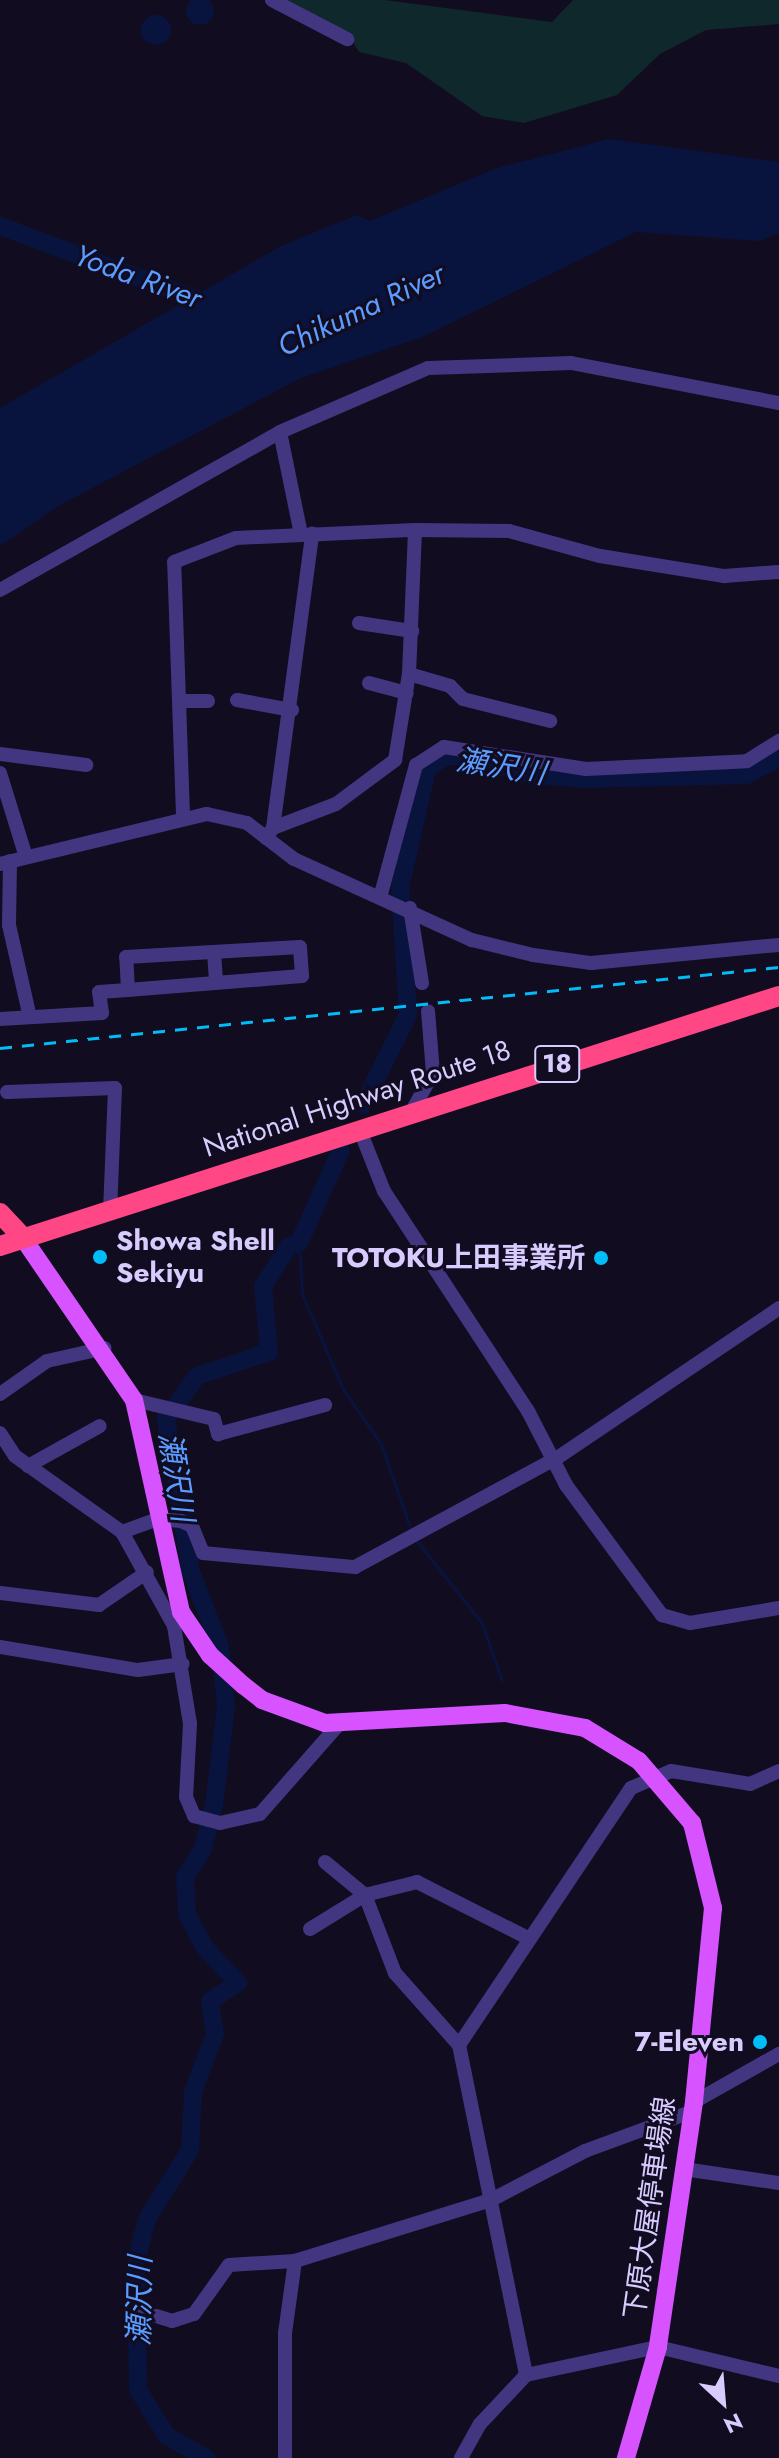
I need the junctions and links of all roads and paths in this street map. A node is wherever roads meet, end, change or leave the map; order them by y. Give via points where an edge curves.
1 (272, 0) edge
2 (347, 39) dead end
3 (779, 403) edge
4 (280, 432) junction
5 (415, 530) junction
6 (306, 534) junction
7 (779, 572) edge
8 (0, 590) edge
9 (359, 623) dead end
10 (412, 631) junction
11 (409, 674) junction
12 (369, 683) dead end
13 (407, 693) junction
14 (237, 700) dead end
15 (179, 701) junction
16 (208, 701) dead end
17 (292, 710) junction
18 (550, 721) dead end
19 (779, 741) edge
20 (0, 754) edge
21 (86, 765) dead end
22 (0, 773) edge
23 (183, 815) junction
24 (270, 833) junction
25 (26, 857) junction
26 (5, 863) edge
27 (385, 896) junction
28 (407, 907) junction
29 (779, 945) edge
30 (214, 952) junction
31 (216, 983) junction
32 (422, 983) dead end
33 (128, 990) junction
34 (779, 996) edge
35 (428, 1011) dead end
36 (29, 1013) junction
37 (0, 1019) edge
38 (7, 1092) dead end
39 (412, 1111) junction
40 (359, 1128) junction
41 (110, 1210) junction
42 (0, 1213) edge
43 (23, 1238) junction
44 (0, 1246) edge
45 (779, 1308) edge
46 (105, 1348) junction
47 (0, 1394) edge
48 (134, 1400) junction
49 (325, 1405) dead end
50 (100, 1426) dead end
51 (0, 1433) edge
52 (557, 1458) junction
53 (28, 1466) junction
54 (157, 1519) junction
55 (122, 1532) junction
56 (147, 1572) junction
57 (0, 1594) edge
58 (779, 1608) edge
59 (0, 1647) edge
60 (183, 1664) junction
61 (339, 1724) junction
62 (779, 1771) edge
63 (656, 1778) junction
64 (325, 1862) dead end
65 (365, 1895) junction
66 (310, 1929) dead end
67 (526, 1937) junction
68 (459, 2045) junction
69 (779, 2054) edge
70 (693, 2107) junction
71 (684, 2169) junction
72 (779, 2183) edge
73 (491, 2200) junction
74 (295, 2261) junction
75 (143, 2312) dead end
76 (658, 2347) junction
77 (526, 2375) junction
78 (779, 2376) edge
79 (285, 2458) edge
80 (461, 2458) edge
81 (626, 2458) edge

1 - 2 street
3 - 4 street via 571,363 428,368
4 - 6 street
4 - 8 street
5 - 6 street
5 - 7 street via 509,531 600,556 724,576
5 - 10 street
6 - 15 street via 236,538 174,562
6 - 17 street
9 - 10 street
10 - 11 street
11 - 13 street
11 - 18 street via 450,686 463,699
12 - 13 street
13 - 24 street via 395,760 336,804
14 - 17 street
15 - 16 street
15 - 23 street
17 - 24 street
19 - 27 street via 747,761 586,769 444,747 416,765
20 - 21 street
22 - 25 street
23 - 24 street via 229,817
23 - 25 street
24 - 27 street via 294,859
25 - 26 street
26 - 36 street via 9,925
27 - 28 street
28 - 29 street via 472,940 591,963
28 - 32 street
30 - 31 street
30 - 31 street via 300,947 302,976
30 - 33 street via 126,957
31 - 33 street
33 - 36 street via 99,992 102,1013
34 - 39 highway, National Highway Route 18 / 18
35 - 39 street via 433,1073
36 - 37 street
38 - 41 street via 115,1088
39 - 40 highway, National Highway Route 18 / 18
40 - 41 highway, National Highway Route 18 / 18
40 - 52 street via 384,1191
41 - 43 highway, National Highway Route 18 / 18
42 - 43 highway
43 - 44 highway, National Highway Route 18 / 18
43 - 46 main road, 下原大屋停車場線
45 - 52 street
46 - 47 street via 47,1361
46 - 48 main road, 下原大屋停車場線
48 - 49 street via 214,1419 218,1434
48 - 54 main road, 下原大屋停車場線
50 - 53 street
51 - 53 street
52 - 54 street via 355,1567 203,1553 192,1526
52 - 58 street via 566,1485 662,1615 690,1623
53 - 55 street
54 - 55 street
54 - 61 main road, 下原大屋停車場線 via 181,1612 210,1655 262,1700
55 - 56 street
56 - 57 street via 99,1605
56 - 60 street via 174,1626
59 - 60 street via 138,1670
60 - 61 street via 190,1724 186,1797 194,1816 220,1823 260,1814
61 - 63 main road, 下原大屋停車場線 via 505,1713 543,1718 596,1733
62 - 63 street via 750,1784 671,1771
63 - 67 street via 617,1803
63 - 70 main road, 下原大屋停車場線 via 692,1823 713,1908
64 - 65 street
65 - 66 street
65 - 67 street via 417,1882
65 - 68 street via 395,1973
67 - 68 street
68 - 73 street
69 - 70 street
70 - 71 main road, 下原大屋停車場線
70 - 73 street via 585,2151
71 - 72 street
71 - 76 main road, 下原大屋停車場線
73 - 74 street
73 - 77 street
74 - 75 street via 229,2265 194,2314 172,2321
74 - 79 street via 285,2333
76 - 77 street
76 - 78 street
76 - 81 main road, 下原大屋停車場線
77 - 80 street via 480,2424

